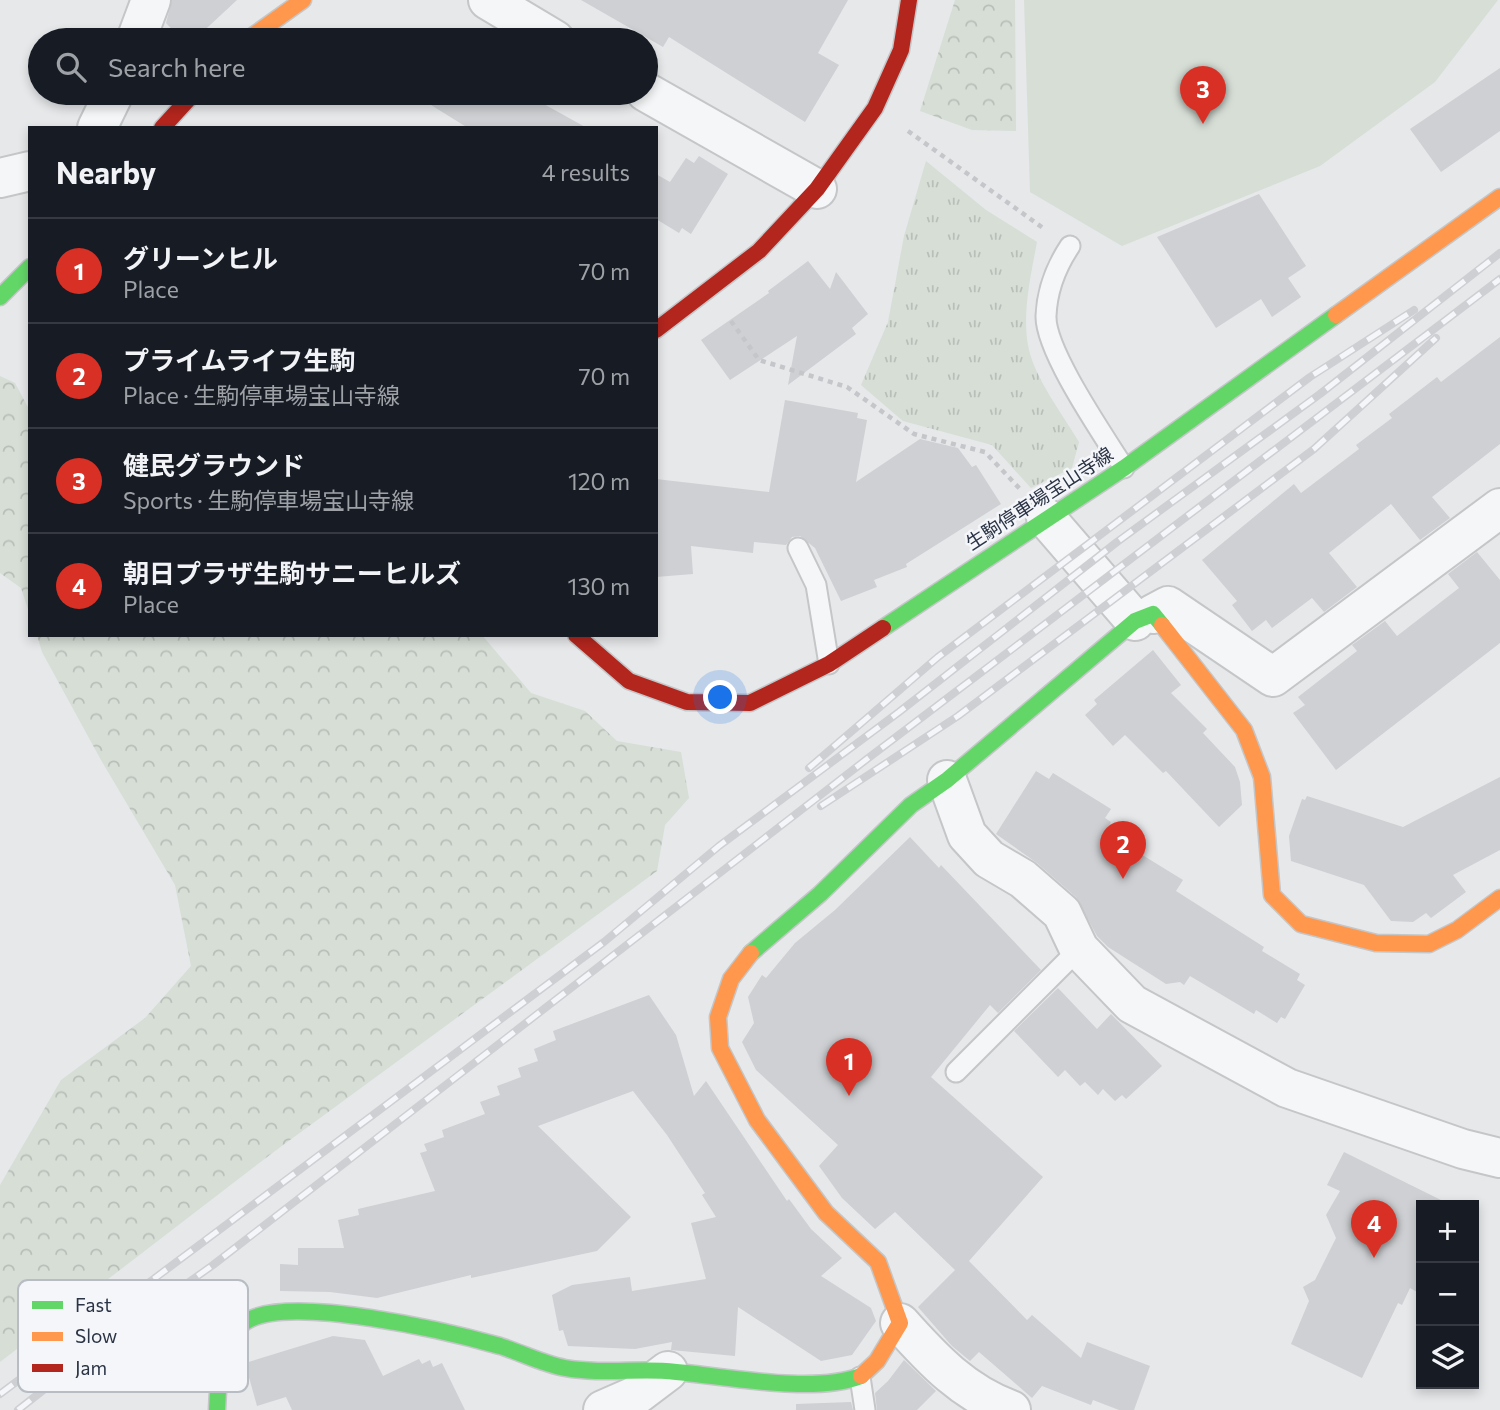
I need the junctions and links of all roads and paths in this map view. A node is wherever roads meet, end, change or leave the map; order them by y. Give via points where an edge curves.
1 (152, 0) edge
2 (303, 0) edge
3 (488, 0) edge
4 (909, 0) edge
5 (141, 28) edge
6 (264, 28) edge
7 (535, 28) edge
8 (658, 99) edge
9 (108, 105) edge
10 (183, 105) edge
11 (875, 108) junction
12 (98, 126) edge
13 (164, 126) edge
14 (28, 172) edge
15 (0, 178) edge
16 (817, 189) junction
17 (1500, 197) edge
18 (1070, 246) joint
19 (28, 269) edge
20 (708, 290) junction
21 (0, 298) edge
22 (658, 328) edge
23 (1124, 468) junction
24 (1500, 508) edge
25 (1046, 518) junction
26 (798, 548) dead end
27 (1144, 617) junction
28 (578, 637) edge
29 (829, 664) junction
30 (947, 780) junction
31 (1500, 898) edge
32 (1079, 949) junction
33 (956, 1072) dead end
34 (1500, 1158) edge
35 (248, 1320) edge
36 (900, 1323) junction
37 (668, 1371) junction
38 (860, 1377) junction
39 (217, 1392) edge
40 (218, 1410) edge
41 (603, 1410) edge
42 (865, 1410) edge
43 (1011, 1410) edge

1 - 5 street
2 - 6 street
3 - 7 street
4 - 11 street via 901,50
8 - 16 street
9 - 12 street
10 - 13 street
11 - 16 street
11 - 18 path
14 - 15 street
16 - 20 street via 759,251
17 - 23 street, 生駒停車場宝山寺線
18 - 23 lane via 1055,269 1046,318 1061,366
19 - 21 street
20 - 22 street
20 - 25 path via 759,359 847,387 914,434 985,452
23 - 25 street, 生駒停車場宝山寺線
24 - 27 street via 1273,677 1168,606
25 - 27 street
25 - 29 street, 生駒停車場宝山寺線
26 - 29 lane via 816,585
27 - 30 street
27 - 31 street via 1244,730 1262,777 1272,895 1301,925 1377,943 1429,944
28 - 29 street, 生駒停車場宝山寺線 via 629,681 687,702 750,703
30 - 32 street via 967,835 989,859 1023,879 1062,913
30 - 36 street via 911,805 820,894 756,946 731,979 718,1017 720,1048 757,1121 826,1213 878,1262
32 - 33 lane
32 - 34 street via 1132,1004 1287,1088
35 - 37 street via 284,1310 417,1326 565,1368
36 - 38 street via 876,1362
36 - 43 street via 947,1374
37 - 38 street via 827,1383
37 - 41 street via 635,1396
38 - 42 lane
39 - 40 street

